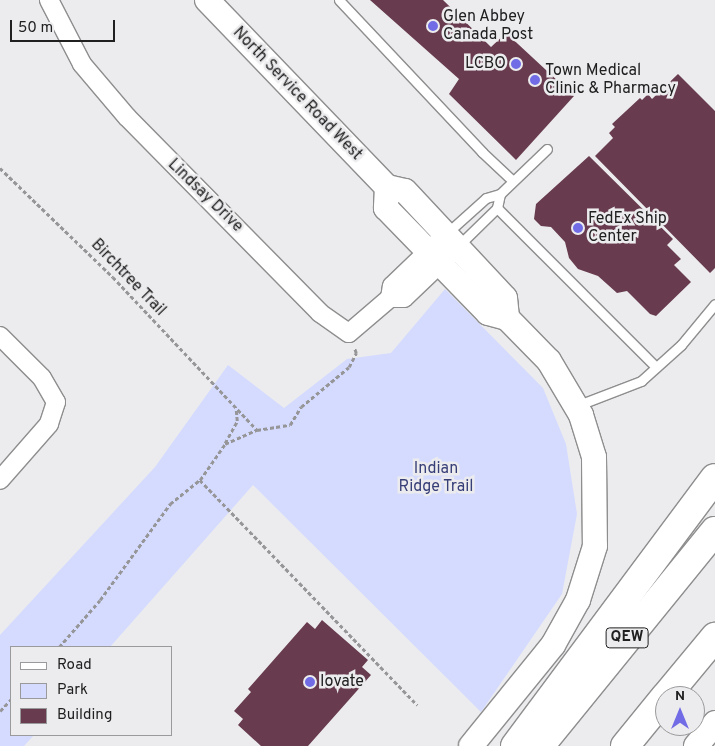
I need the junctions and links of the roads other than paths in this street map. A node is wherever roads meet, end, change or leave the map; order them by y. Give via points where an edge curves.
1 (49, 0) edge
2 (339, 0) edge
3 (209, 1) edge
4 (547, 149) dead end
5 (514, 181) junction
6 (500, 194) junction
7 (497, 208) junction
8 (443, 249) junction
9 (715, 304) edge
10 (0, 336) edge
11 (656, 367) junction
12 (576, 406) junction
13 (715, 478) edge
14 (0, 480) edge
15 (715, 531) edge
16 (715, 637) edge
17 (675, 686) edge
18 (655, 710) edge
19 (715, 723) edge
20 (471, 746) edge
21 (515, 746) edge
22 (540, 746) edge
23 (625, 746) edge
24 (696, 746) edge

1 - 8 street, Lindsay Drive via 82,64 127,117 320,313 348,333 390,298 392,286
2 - 5 lane via 482,152
3 - 8 street, North Service Road West via 387,188 404,191
4 - 5 lane
5 - 6 lane
6 - 7 lane
6 - 8 lane via 486,198
7 - 8 lane
7 - 11 lane
8 - 12 street, North Service Road West via 505,298 507,318 549,361
9 - 11 lane via 681,345
10 - 14 street via 42,378 56,402 49,424
11 - 12 lane via 641,382
12 - 20 street, North Service Road West via 594,457 595,546 578,600 553,645
13 - 21 highway
15 - 22 highway, QEW
16 - 17 highway
18 - 23 highway
19 - 24 street

